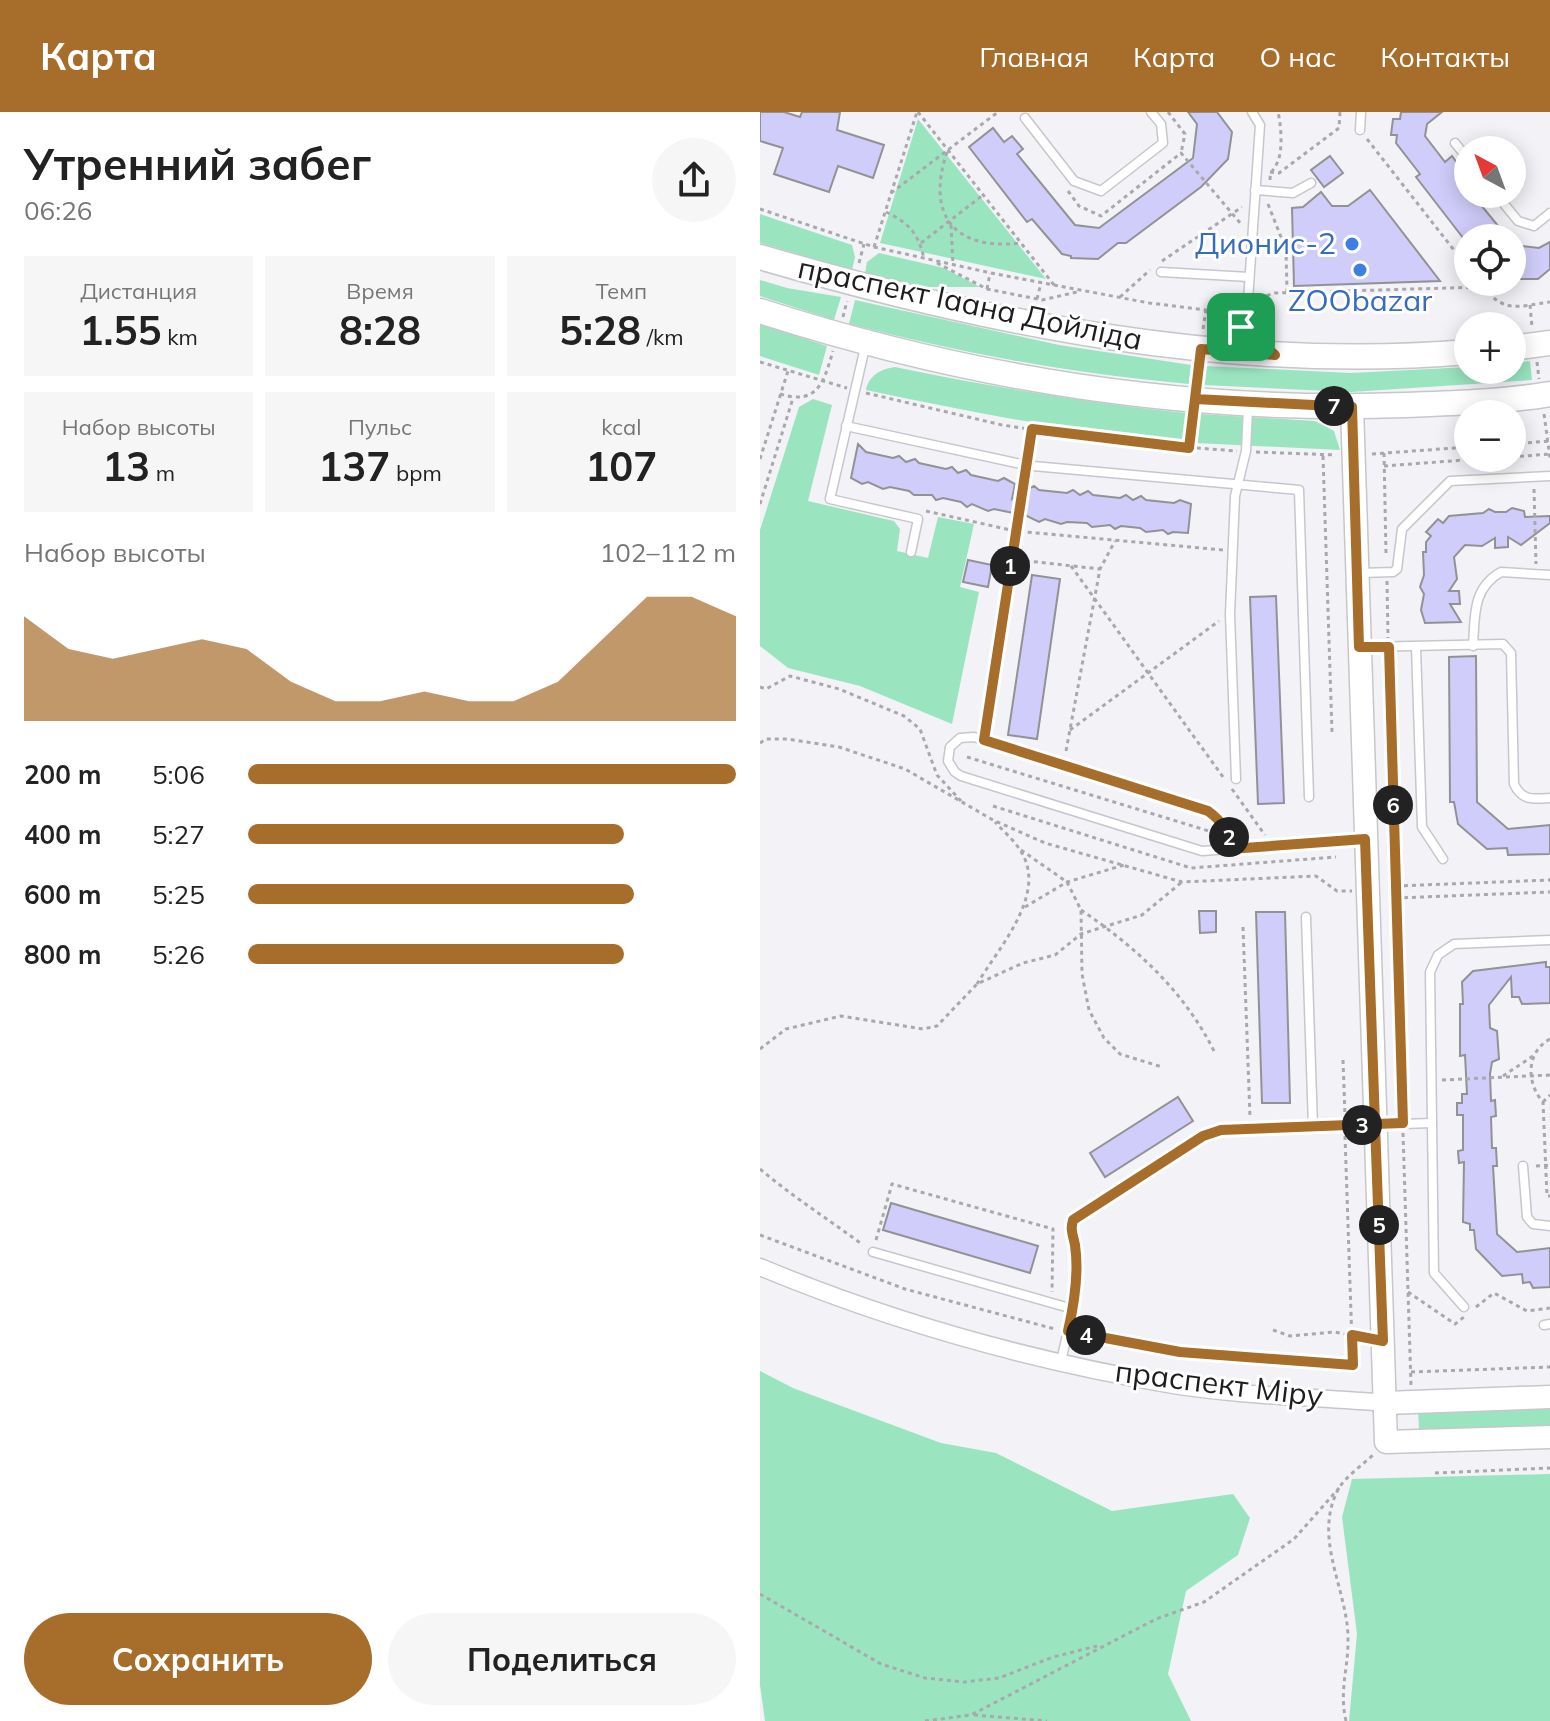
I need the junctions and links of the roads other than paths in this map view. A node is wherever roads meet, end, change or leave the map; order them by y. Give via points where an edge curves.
1 (1151, 112) edge
2 (1252, 112) edge
3 (1361, 112) edge
4 (1025, 118) dead end
5 (1360, 130) road end
6 (1311, 183) dead end
7 (1255, 194) junction
8 (1507, 208) edge
9 (1550, 213) edge
10 (760, 257) edge
11 (1161, 272) dead end
12 (1249, 277) junction
13 (760, 311) edge
14 (1247, 315) junction
15 (866, 343) junction
16 (1550, 343) edge
17 (1526, 346) edge
18 (1207, 350) junction
19 (1454, 353) edge
20 (1275, 355) junction
21 (1550, 394) edge
22 (1248, 403) junction
23 (1352, 407) junction
24 (846, 426) junction
25 (1021, 464) dead end
26 (1033, 466) dead end
27 (1550, 476) edge
28 (1237, 487) junction
29 (911, 552) dead end
30 (1355, 573) junction
31 (1010, 575) road end
32 (1550, 575) edge
33 (1473, 646) junction
34 (1359, 647) junction
35 (1416, 647) junction
36 (984, 740) junction
37 (1236, 779) dead end
38 (1309, 797) dead end
39 (1550, 798) edge
40 (1365, 839) junction
41 (1230, 849) junction
42 (1443, 859) dead end
43 (1306, 917) dead end
44 (1550, 940) edge
45 (1432, 1123) junction
46 (1375, 1124) junction
47 (1313, 1127) junction
48 (1523, 1166) dead end
49 (1073, 1220) road end
50 (1550, 1226) edge
51 (873, 1252) road end
52 (760, 1267) edge
53 (1464, 1307) dead end
54 (1061, 1361) junction
55 (1550, 1397) edge
56 (1385, 1403) junction
57 (1550, 1437) edge

1 - 4 lane via 1161,124 1163,143 1101,191 1074,181
2 - 7 lane via 1260,125
3 - 5 lane
6 - 7 lane via 1293,193
7 - 12 lane
8 - 9 lane via 1518,221 1534,226
10 - 18 main road, праспект Іаана Дойліда via 1006,318
11 - 12 lane
12 - 14 lane
13 - 15 main road, праспект Іаана Дойліда
14 - 18 lane via 1235,336
14 - 20 lane via 1255,337
15 - 22 main road, праспект Іаана Дойліда via 1038,380
15 - 24 lane
16 - 17 main road
18 - 20 main road, праспект Іаана Дойліда
19 - 20 main road, праспект Іаана Дойліда
21 - 23 main road, праспект Іаана Дойліда
22 - 23 main road, праспект Іаана Дойліда
22 - 28 lane via 1246,451
23 - 30 street
24 - 25 lane
24 - 29 lane via 830,499 918,519
26 - 28 lane
27 - 30 lane via 1450,481 1402,529 1397,569
28 - 37 lane via 1230,614
28 - 38 lane via 1299,490
30 - 34 street
31 - 36 lane
32 - 33 lane via 1494,575 1476,602
33 - 35 lane
33 - 39 lane via 1503,644 1511,653 1514,784 1528,799
34 - 35 lane
34 - 40 street
35 - 42 lane via 1422,827
36 - 41 lane via 1208,811 1221,821
36 - 41 lane via 967,736 954,742 948,754 955,772 1202,851
40 - 41 lane
40 - 46 street
43 - 47 lane
44 - 45 lane via 1454,944 1438,955 1430,972
45 - 46 lane
45 - 53 lane via 1434,1273
46 - 47 lane
46 - 56 street
47 - 49 lane via 1221,1130 1203,1136
48 - 50 lane via 1527,1217 1533,1224
51 - 54 lane via 1073,1309
52 - 54 street, праспект Міру via 972,1341
54 - 56 street, праспект Міру via 1175,1385
55 - 56 street, праспект Міру
56 - 57 street via 1386,1442

